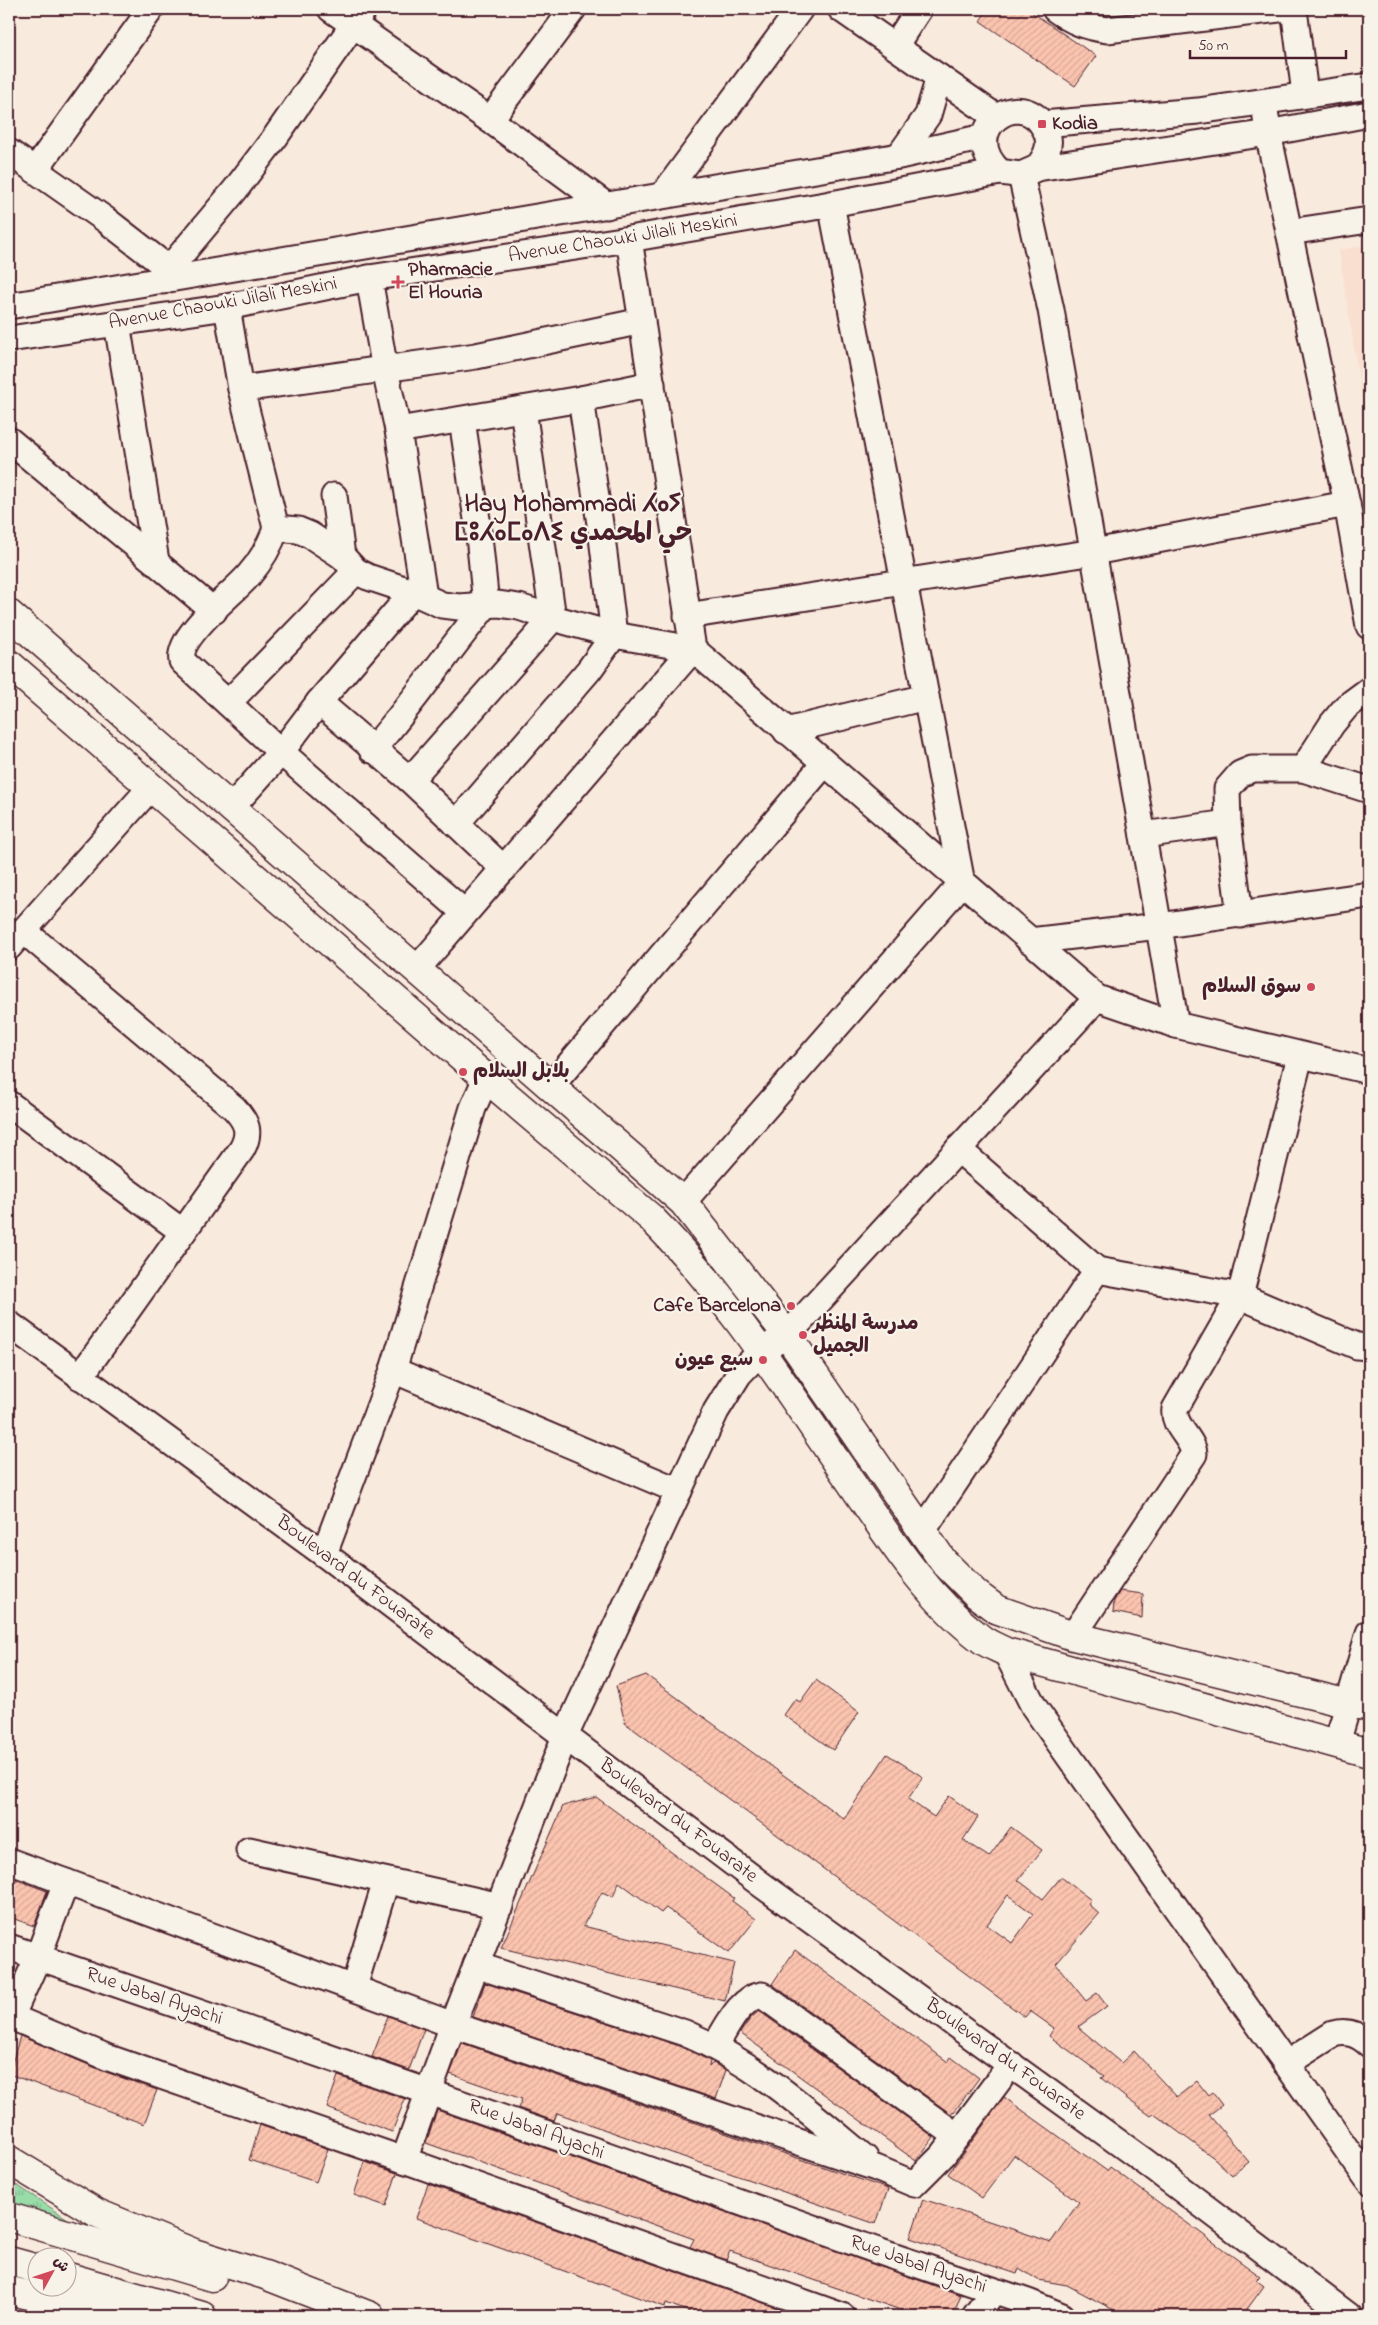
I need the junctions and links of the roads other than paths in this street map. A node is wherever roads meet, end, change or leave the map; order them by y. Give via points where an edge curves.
1 (151, 9) edge
2 (331, 9) edge
3 (573, 9) edge
4 (800, 9) edge
5 (841, 9) edge
6 (919, 9) edge
7 (1055, 9) edge
8 (1279, 9) edge
9 (1294, 9) edge
10 (358, 16) edge
11 (894, 46) junction
12 (939, 77) junction
13 (1369, 86) edge
14 (1305, 94) junction
15 (1264, 102) junction
16 (1369, 114) edge
17 (490, 120) junction
18 (1042, 124) junction
19 (990, 127) junction
20 (1268, 133) junction
21 (9, 152) edge
22 (899, 156) junction
23 (35, 170) junction
24 (1019, 172) junction
25 (663, 195) junction
26 (831, 204) junction
27 (607, 206) junction
28 (1369, 220) edge
29 (1289, 232) junction
30 (629, 239) junction
31 (166, 275) junction
32 (369, 278) junction
33 (9, 306) edge
34 (227, 307) junction
35 (642, 321) junction
36 (117, 323) junction
37 (9, 339) edge
38 (385, 370) junction
39 (652, 384) junction
40 (241, 389) junction
41 (581, 399) junction
42 (523, 410) junction
43 (462, 420) junction
44 (398, 430) junction
45 (9, 440) edge
46 (334, 496) dead end
47 (1347, 504) junction
48 (276, 528) junction
49 (1094, 552) junction
50 (156, 561) junction
51 (349, 564) junction
52 (904, 583) junction
53 (419, 594) junction
54 (486, 605) junction
55 (214, 611) junction
56 (9, 614) edge
57 (687, 616) junction
58 (552, 618) junction
59 (1369, 626) edge
60 (614, 635) junction
61 (692, 649) junction
62 (9, 664) edge
63 (1369, 690) edge
64 (926, 697) junction
65 (319, 702) junction
66 (228, 703) junction
67 (786, 730) junction
68 (372, 750) junction
69 (281, 752) junction
70 (824, 764) junction
71 (1303, 769) junction
72 (410, 780) junction
73 (150, 787) junction
74 (1369, 790) edge
75 (231, 808) junction
76 (456, 824) junction
77 (1228, 824) junction
78 (1143, 835) junction
79 (504, 869) junction
80 (962, 883) junction
81 (1369, 895) edge
82 (465, 913) junction
83 (1240, 915) junction
84 (1159, 926) junction
85 (16, 939) edge
86 (1030, 941) junction
87 (416, 969) junction
88 (1096, 998) junction
89 (1176, 1025) junction
90 (1300, 1056) junction
91 (1369, 1071) edge
92 (486, 1078) junction
93 (551, 1086) junction
94 (9, 1104) edge
95 (958, 1149) junction
96 (683, 1202) junction
97 (183, 1232) junction
98 (1097, 1270) junction
99 (1240, 1296) junction
100 (9, 1324) edge
101 (787, 1334) junction
102 (1365, 1350) edge
103 (761, 1351) junction
104 (393, 1370) junction
105 (80, 1377) junction
106 (679, 1491) junction
107 (922, 1532) junction
108 (324, 1554) junction
109 (1369, 1633) edge
110 (1073, 1636) junction
111 (1006, 1652) junction
112 (1359, 1705) edge
113 (565, 1736) junction
114 (1336, 1743) junction
115 (1369, 1753) edge
116 (249, 1850) dead end
117 (9, 1861) edge
118 (386, 1881) junction
119 (66, 1882) junction
120 (500, 1906) junction
121 (9, 1947) edge
122 (38, 1957) junction
123 (476, 1966) junction
124 (354, 1987) junction
125 (10, 2017) edge
126 (453, 2025) junction
127 (1369, 2044) edge
128 (715, 2046) junction
129 (1011, 2064) junction
130 (1286, 2064) junction
131 (430, 2092) junction
132 (957, 2136) junction
133 (9, 2160) edge
134 (404, 2160) junction
135 (876, 2168) junction
136 (1369, 2181) edge
137 (9, 2217) edge
138 (9, 2261) edge
139 (28, 2266) edge
140 (78, 2280) edge
141 (9, 2291) edge
142 (994, 2291) junction
143 (133, 2316) edge
144 (202, 2316) edge
145 (334, 2316) edge
146 (370, 2316) edge
147 (842, 2316) edge
148 (975, 2316) edge
149 (1062, 2316) edge
150 (1349, 2316) edge

1 - 23 street
2 - 10 street
3 - 17 street
4 - 25 street
5 - 11 street
6 - 11 street
7 - 8 street via 1072,22 1108,30
9 - 14 street
10 - 17 street
10 - 31 street via 276,136
11 - 12 street
12 - 19 street
12 - 22 street via 928,114
13 - 14 street
14 - 15 street
15 - 18 street via 1157,116
15 - 20 street
16 - 20 street, Avenue Chaouki Jilali Meskini
17 - 27 street
18 - 19 street via 1021,110 1008,111
18 - 24 street via 1048,135 1045,159
19 - 22 street, Avenue Chaouki Jilali Meskini
19 - 24 street via 987,156
20 - 24 street, Avenue Chaouki Jilali Meskini
20 - 29 street
21 - 23 street
22 - 25 street, Avenue Chaouki Jilali Meskini
23 - 31 street via 106,220
24 - 26 street, Avenue Chaouki Jilali Meskini
24 - 49 street via 1051,310
25 - 27 street, Avenue Chaouki Jilali Meskini
26 - 30 street, Avenue Chaouki Jilali Meskini
26 - 52 street
27 - 31 street, Avenue Chaouki Jilali Meskini
28 - 29 street
29 - 47 street
30 - 32 street, Avenue Chaouki Jilali Meskini
30 - 35 street
31 - 33 street, Avenue Chaouki Jilali Meskini
32 - 34 street, Avenue Chaouki Jilali Meskini
32 - 38 street
34 - 36 street, Avenue Chaouki Jilali Meskini
34 - 40 street
35 - 38 street via 513,350
35 - 39 street
36 - 37 street, Avenue Chaouki Jilali Meskini
36 - 50 street
38 - 40 street
38 - 44 street
39 - 41 street
39 - 57 street
40 - 48 street
41 - 42 street
41 - 60 street
42 - 43 street
42 - 58 street
43 - 44 street
43 - 54 street
44 - 53 street
45 - 50 street
46 - 51 street
47 - 49 street
47 - 59 street
48 - 51 street via 310,535
48 - 55 street via 257,565
49 - 52 street
49 - 78 street
50 - 55 street
51 - 53 street via 378,582
51 - 66 street
52 - 57 street
52 - 64 street
53 - 54 street via 442,605
53 - 65 street
54 - 58 street via 519,607
54 - 68 street
55 - 66 street via 194,631 181,655 188,668
56 - 75 main road
57 - 61 street
58 - 60 street
58 - 72 street
60 - 61 street
60 - 76 street via 589,670
61 - 67 street
61 - 79 street
62 - 73 main road
63 - 71 street via 1346,707
64 - 67 street
64 - 80 street
65 - 68 street
65 - 69 street
66 - 69 street
67 - 70 street
68 - 72 street
69 - 75 street
69 - 82 street
70 - 80 street
70 - 93 street
71 - 74 street
71 - 77 street via 1252,769 1240,774 1227,789
72 - 76 street
73 - 85 street
73 - 92 main road
75 - 87 main road
76 - 79 street
77 - 78 street
77 - 83 street
78 - 84 street
79 - 82 street
80 - 86 street
80 - 96 street
81 - 83 street
82 - 87 street
83 - 84 street
84 - 86 street
84 - 89 street
85 - 97 street via 243,1117 248,1128 242,1149
86 - 88 street
87 - 93 main road
88 - 89 street
88 - 95 street
89 - 90 street
90 - 91 street
90 - 99 street
92 - 103 main road via 657,1224 676,1243
92 - 104 street via 472,1108
93 - 96 main road
94 - 97 street
95 - 98 street
95 - 101 street
96 - 101 main road
97 - 105 street
98 - 99 street
98 - 107 street
99 - 102 street
99 - 110 street via 1175,1409 1175,1418 1194,1454
100 - 105 street, Boulevard du Fouarate
101 - 103 street
101 - 107 main road
103 - 106 street via 739,1374 716,1411
103 - 111 main road via 886,1532 924,1581 948,1610 981,1639
104 - 106 street
104 - 108 street
105 - 108 street, Boulevard du Fouarate
106 - 113 street
107 - 110 main road via 943,1561 996,1609
108 - 113 street, Boulevard du Fouarate
109 - 112 street
110 - 112 main road
111 - 114 main road
111 - 130 street via 1034,1708
112 - 114 street
113 - 120 street
113 - 129 street, Boulevard du Fouarate via 762,1884
114 - 115 main road
116 - 118 street
117 - 119 street
118 - 120 street
118 - 124 street
119 - 122 street
119 - 124 street
120 - 123 street
121 - 122 street, Rue Jabal Ayachi
122 - 125 street
122 - 131 street, Rue Jabal Ayachi
123 - 126 street
123 - 128 street via 685,2033
124 - 126 street
125 - 134 street via 109,2058
126 - 131 street
126 - 135 street
127 - 130 street via 1349,2032 1341,2032
128 - 132 street via 744,2003 752,1996 762,1995
128 - 135 street via 758,2071
129 - 132 street
129 - 150 street, Boulevard du Fouarate
130 - 136 street
131 - 134 street
131 - 142 street, Rue Jabal Ayachi
132 - 135 street via 914,2184
133 - 146 main road via 97,2213 194,2253 265,2275
134 - 147 street
137 - 145 main road
138 - 139 main road
140 - 144 main road
141 - 143 main road
142 - 148 street
142 - 149 street, Rue Jabal Ayachi

